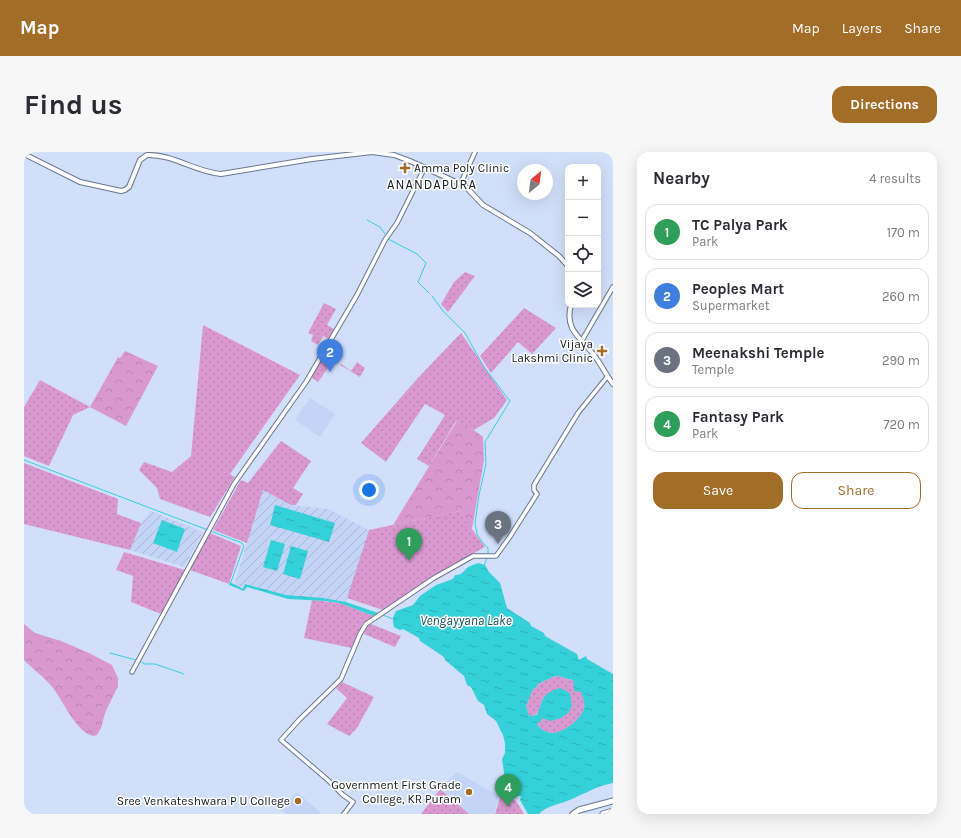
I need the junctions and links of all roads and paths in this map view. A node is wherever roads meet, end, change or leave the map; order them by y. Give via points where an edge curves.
1 (475, 152) edge
2 (24, 154) edge
3 (425, 167) junction
4 (461, 183) junction
5 (565, 263) edge
6 (613, 287) edge
7 (570, 308) edge
8 (581, 342) junction
9 (607, 376) junction
10 (613, 384) edge
11 (132, 672) dead end
12 (613, 801) edge
13 (613, 811) edge
14 (344, 814) edge
15 (573, 814) edge
16 (603, 814) edge

1 - 4 street
2 - 3 main road via 80,182 121,191 130,185 140,160 148,155 221,174 372,152 394,155
3 - 4 main road
3 - 11 street via 397,223 385,240 357,295 309,378 237,480
4 - 5 main road via 483,205 530,233
6 - 8 street
7 - 8 main road via 569,322
8 - 9 main road
9 - 10 main road
9 - 14 street via 578,413 534,486 537,494 532,503 496,556 473,556 434,578 366,624 341,679 281,740 353,802
12 - 15 highway
13 - 16 highway

